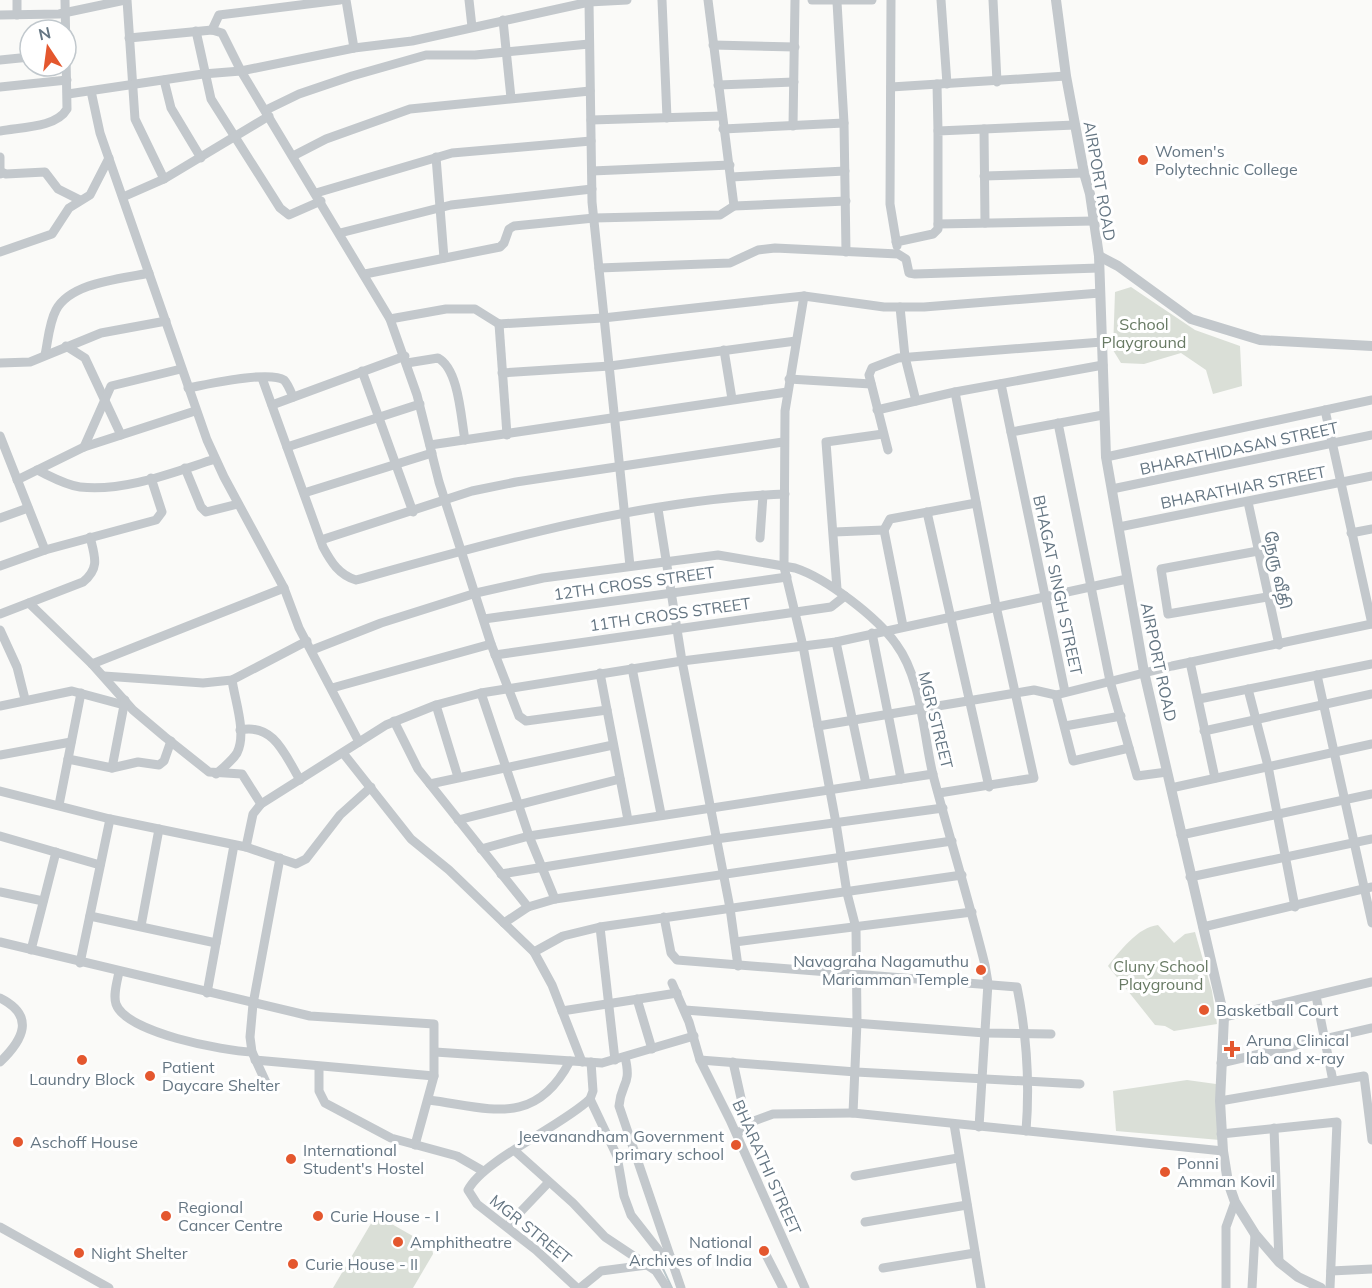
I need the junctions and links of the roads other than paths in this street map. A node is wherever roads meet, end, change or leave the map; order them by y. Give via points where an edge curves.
1 (17, 0) edge
2 (65, 0) edge
3 (126, 0) edge
4 (340, 0) edge
5 (346, 0) edge
6 (469, 0) edge
7 (627, 0) edge
8 (662, 0) edge
9 (708, 0) edge
10 (795, 0) edge
11 (812, 0) edge
12 (872, 0) edge
13 (891, 0) edge
14 (941, 0) edge
15 (993, 0) edge
16 (1056, 0) edge
17 (609, 1) edge
18 (588, 2) junction
19 (837, 2) junction
20 (575, 3) edge
21 (66, 12) junction
22 (0, 15) edge
23 (17, 15) junction
24 (66, 18) edge
25 (503, 20) junction
26 (472, 27) junction
27 (212, 30) junction
28 (196, 32) junction
29 (129, 38) junction
30 (589, 44) junction
31 (713, 45) junction
32 (795, 47) junction
33 (354, 48) junction
34 (506, 50) junction
35 (18, 58) edge
36 (0, 60) edge
37 (241, 71) junction
38 (203, 74) junction
39 (1066, 76) junction
40 (67, 80) joint
41 (164, 80) junction
42 (794, 82) junction
43 (997, 82) junction
44 (942, 84) junction
45 (718, 85) junction
46 (131, 86) junction
47 (0, 87) edge
48 (891, 87) junction
49 (91, 91) junction
50 (590, 91) junction
51 (68, 94) junction
52 (511, 98) junction
53 (268, 113) junction
54 (721, 116) junction
55 (667, 118) junction
56 (591, 120) junction
57 (844, 123) junction
58 (1075, 125) junction
59 (793, 126) junction
60 (723, 129) junction
61 (984, 129) junction
62 (0, 131) edge
63 (938, 131) junction
64 (234, 137) junction
65 (591, 141) junction
66 (293, 156) junction
67 (0, 157) edge
68 (435, 157) junction
69 (109, 158) junction
70 (201, 158) junction
71 (730, 165) junction
72 (592, 171) junction
73 (845, 171) junction
74 (0, 173) edge
75 (1084, 173) junction
76 (984, 176) junction
77 (731, 177) junction
78 (164, 179) junction
79 (592, 189) junction
80 (123, 197) junction
81 (318, 197) junction
82 (80, 200) junction
83 (846, 201) junction
84 (734, 206) junction
85 (439, 208) junction
86 (594, 218) junction
87 (1094, 221) junction
88 (985, 223) junction
89 (938, 224) junction
90 (340, 233) junction
91 (896, 242) junction
92 (0, 252) edge
93 (846, 252) junction
94 (898, 254) junction
95 (444, 258) junction
96 (1099, 262) junction
97 (598, 268) junction
98 (149, 273) junction
99 (365, 274) junction
100 (1100, 293) junction
101 (804, 296) junction
102 (900, 307) junction
103 (603, 318) junction
104 (390, 319) junction
105 (166, 321) junction
106 (499, 324) junction
107 (796, 341) junction
108 (1102, 342) junction
109 (66, 346) junction
110 (1372, 346) edge
111 (724, 350) junction
112 (45, 356) junction
113 (905, 357) junction
114 (406, 360) junction
115 (0, 363) edge
116 (1103, 365) junction
117 (610, 366) junction
118 (181, 369) junction
119 (362, 371) junction
120 (502, 374) junction
121 (262, 378) junction
122 (789, 379) junction
123 (871, 384) junction
124 (1001, 384) junction
125 (188, 388) junction
126 (787, 392) junction
127 (955, 392) junction
128 (293, 397) junction
129 (732, 399) junction
130 (103, 400) junction
131 (1372, 400) edge
132 (916, 401) junction
133 (420, 404) junction
134 (272, 405) junction
135 (877, 410) junction
136 (1325, 410) junction
137 (195, 411) junction
138 (1103, 415) junction
139 (379, 417) junction
140 (616, 418) junction
141 (1058, 423) junction
142 (1011, 432) junction
143 (884, 434) junction
144 (122, 435) junction
145 (507, 435) junction
146 (1372, 435) edge
147 (0, 438) edge
148 (465, 440) junction
149 (783, 442) junction
150 (1332, 444) junction
151 (84, 447) junction
152 (287, 447) junction
153 (431, 449) junction
154 (888, 450) dead end
155 (1106, 457) junction
156 (215, 459) junction
157 (396, 464) junction
158 (622, 467) junction
159 (185, 468) junction
160 (37, 470) junction
161 (1372, 476) edge
162 (151, 478) junction
163 (17, 480) junction
164 (1341, 483) junction
165 (1112, 489) junction
166 (304, 493) junction
167 (785, 494) junction
168 (763, 495) junction
169 (446, 502) junction
170 (1248, 502) junction
171 (976, 503) junction
172 (238, 504) junction
173 (28, 508) junction
174 (658, 509) junction
175 (413, 512) junction
176 (927, 512) junction
177 (626, 514) junction
178 (0, 518) edge
179 (1119, 526) junction
180 (1372, 529) edge
181 (884, 530) junction
182 (834, 532) junction
183 (1352, 533) junction
184 (90, 537) junction
185 (760, 538) dead end
186 (321, 540) junction
187 (45, 550) junction
188 (460, 550) junction
189 (1258, 551) junction
190 (666, 560) junction
191 (0, 566) edge
192 (630, 566) junction
193 (784, 567) junction
194 (1372, 572) edge
195 (1361, 574) junction
196 (787, 577) junction
197 (1127, 579) junction
198 (1091, 587) junction
199 (284, 588) junction
200 (837, 589) junction
201 (476, 593) junction
202 (671, 593) junction
203 (845, 596) junction
204 (1044, 596) junction
205 (1267, 597) junction
206 (29, 603) junction
207 (996, 606) junction
208 (795, 611) junction
209 (0, 614) edge
210 (952, 615) junction
211 (484, 619) junction
212 (1372, 624) edge
213 (903, 626) junction
214 (677, 629) junction
215 (0, 630) edge
216 (885, 630) junction
217 (872, 633) junction
218 (836, 642) junction
219 (491, 644) junction
220 (1279, 645) junction
221 (309, 646) junction
222 (803, 646) junction
223 (495, 655) junction
224 (682, 661) junction
225 (1190, 662) junction
226 (92, 664) junction
227 (1372, 664) edge
228 (632, 668) junction
229 (1144, 672) junction
230 (600, 673) junction
231 (1317, 675) junction
232 (104, 676) junction
233 (232, 680) junction
234 (1110, 681) junction
235 (507, 687) junction
236 (332, 688) junction
237 (1248, 689) junction
238 (81, 693) junction
239 (481, 693) junction
240 (1015, 693) junction
241 (1060, 693) junction
242 (1372, 694) edge
243 (25, 699) junction
244 (1198, 699) junction
245 (971, 701) junction
246 (124, 703) junction
247 (436, 705) junction
248 (1323, 705) junction
249 (0, 706) edge
250 (607, 710) junction
251 (919, 711) junction
252 (889, 716) junction
253 (1121, 716) junction
254 (1256, 720) junction
255 (394, 721) junction
256 (853, 721) junction
257 (818, 726) junction
258 (1065, 726) junction
259 (240, 730) junction
260 (1204, 731) junction
261 (171, 741) junction
262 (71, 742) junction
263 (359, 742) junction
264 (1372, 744) edge
265 (613, 745) junction
266 (1129, 748) junction
267 (1, 753) edge
268 (343, 753) junction
269 (1333, 753) junction
270 (68, 759) junction
271 (506, 766) junction
272 (1268, 766) junction
273 (112, 768) junction
274 (1167, 772) junction
275 (216, 774) junction
276 (933, 774) junction
277 (458, 777) junction
278 (1215, 778) junction
279 (620, 779) junction
280 (901, 779) junction
281 (300, 780) junction
282 (430, 784) junction
283 (866, 784) junction
284 (371, 787) junction
285 (989, 787) junction
286 (1171, 788) junction
287 (830, 789) junction
288 (0, 791) edge
289 (939, 794) junction
290 (1372, 794) edge
291 (1343, 800) junction
292 (518, 803) junction
293 (261, 804) junction
294 (59, 805) junction
295 (709, 806) junction
296 (943, 808) junction
297 (661, 814) junction
298 (1277, 815) junction
299 (110, 819) junction
300 (458, 820) junction
301 (628, 820) junction
302 (836, 823) junction
303 (159, 829) junction
304 (1182, 835) junction
305 (0, 836) edge
306 (529, 836) junction
307 (1372, 838) edge
308 (716, 839) junction
309 (952, 841) junction
310 (1354, 843) junction
311 (234, 845) junction
312 (246, 847) junction
313 (481, 849) junction
314 (56, 852) junction
315 (280, 858) junction
316 (840, 858) junction
317 (1286, 858) junction
318 (100, 864) junction
319 (543, 867) junction
320 (501, 874) junction
321 (724, 875) junction
322 (962, 875) junction
323 (1190, 877) junction
324 (1368, 888) edge
325 (0, 892) edge
326 (847, 893) junction
327 (555, 899) junction
328 (43, 901) junction
329 (1295, 907) junction
330 (528, 908) junction
331 (730, 908) junction
332 (972, 912) junction
333 (90, 916) junction
334 (664, 917) junction
335 (504, 923) junction
336 (1372, 923) edge
337 (141, 926) junction
338 (600, 927) junction
339 (1203, 927) junction
340 (856, 928) junction
341 (0, 942) edge
342 (735, 942) junction
343 (216, 943) junction
344 (32, 950) junction
345 (534, 952) junction
346 (80, 963) junction
347 (738, 966) junction
348 (119, 972) junction
349 (856, 976) junction
350 (672, 982) dead end
351 (1372, 982) edge
352 (988, 984) junction
353 (207, 993) junction
354 (677, 993) junction
355 (1316, 996) junction
356 (0, 998) edge
357 (638, 999) junction
358 (253, 1004) junction
359 (610, 1004) junction
360 (685, 1010) junction
361 (562, 1011) junction
362 (1224, 1017) junction
363 (857, 1022) junction
364 (1372, 1028) edge
365 (985, 1033) junction
366 (1027, 1033) junction
367 (1051, 1034) dead end
368 (694, 1036) junction
369 (1324, 1040) junction
370 (652, 1049) junction
371 (435, 1052) junction
372 (254, 1056) junction
373 (625, 1057) junction
374 (615, 1060) junction
375 (700, 1060) junction
376 (570, 1061) junction
377 (0, 1062) edge
378 (586, 1062) junction
379 (733, 1062) junction
380 (1221, 1064) junction
381 (319, 1067) junction
382 (856, 1072) junction
383 (434, 1076) junction
384 (982, 1080) junction
385 (1333, 1081) junction
386 (1029, 1082) junction
387 (1080, 1084) dead end
388 (269, 1089) dead end
389 (590, 1099) junction
390 (429, 1100) junction
391 (1220, 1101) junction
392 (853, 1113) junction
393 (954, 1124) junction
394 (747, 1125) junction
395 (979, 1126) junction
396 (1274, 1128) junction
397 (1026, 1131) junction
398 (736, 1134) junction
399 (1221, 1134) junction
400 (1372, 1140) edge
401 (415, 1145) junction
402 (515, 1151) junction
403 (1223, 1151) junction
404 (958, 1158) junction
405 (483, 1171) junction
406 (855, 1176) dead end
407 (548, 1183) junction
408 (1235, 1202) junction
409 (967, 1205) junction
410 (865, 1222) dead end
411 (507, 1226) junction
412 (0, 1227) edge
413 (1255, 1234) junction
414 (764, 1251) dead end
415 (975, 1253) junction
416 (670, 1256) junction
417 (1279, 1262) junction
418 (647, 1265) junction
419 (883, 1268) dead end
420 (1372, 1269) edge
421 (1331, 1271) junction
422 (1299, 1283) edge
423 (109, 1288) edge
424 (579, 1288) edge
425 (667, 1288) edge
426 (681, 1288) edge
427 (783, 1288) edge
428 (805, 1288) edge
429 (981, 1288) edge
430 (1226, 1288) edge
431 (1252, 1288) edge
432 (1321, 1288) edge
433 (1330, 1288) edge

1 - 23 street
2 - 21 street
3 - 21 street
3 - 29 street
4 - 27 street via 219,15
5 - 33 street
6 - 26 street
7 - 17 street
8 - 55 street
9 - 31 street
10 - 32 street
11 - 19 street
12 - 19 street
13 - 48 street
14 - 44 street
15 - 43 street
16 - 39 street, AIRPORT ROAD
17 - 18 street
18 - 20 street
18 - 30 street
19 - 57 street
20 - 25 street
21 - 23 street
21 - 24 street
22 - 23 street
25 - 26 street
25 - 34 street
26 - 33 street via 386,46
27 - 28 street
27 - 37 street via 222,33
28 - 29 street
28 - 38 street
29 - 46 street
30 - 34 street
30 - 50 street
31 - 32 street
31 - 45 street
32 - 42 street
33 - 37 street
34 - 52 street
34 - 53 street via 418,57 299,94
35 - 36 street
37 - 38 street
37 - 53 street
38 - 41 street
38 - 64 street via 211,99
39 - 43 street
39 - 58 street, AIRPORT ROAD
40 - 47 street
40 - 51 street
41 - 46 street
41 - 70 street via 171,108
42 - 45 street
42 - 59 street
43 - 44 street
44 - 48 street
44 - 63 street
45 - 54 street
46 - 49 street
46 - 78 street via 138,128
48 - 91 street via 890,204
49 - 51 street
49 - 69 street
50 - 52 street
50 - 56 street
51 - 62 street via 67,109 54,122
52 - 66 street via 410,109 326,139
53 - 64 street
53 - 66 street
54 - 55 street
54 - 60 street
55 - 56 street
56 - 65 street
57 - 59 street
57 - 73 street
58 - 61 street
58 - 75 street, AIRPORT ROAD
59 - 60 street
60 - 71 street
61 - 63 street
61 - 76 street
63 - 89 street
64 - 70 street
64 - 81 street via 285,214 295,214
65 - 68 street
65 - 72 street
66 - 81 street
67 - 74 street
68 - 81 street
68 - 85 street
69 - 80 street
69 - 82 street via 90,195
70 - 78 street
71 - 72 street
71 - 77 street
72 - 79 street
73 - 77 street
73 - 83 street
74 - 82 street via 45,172 58,189
75 - 76 street
75 - 87 street, AIRPORT ROAD
76 - 88 street
77 - 84 street
78 - 80 street
79 - 85 street
79 - 86 street
80 - 98 street
81 - 90 street
82 - 92 street via 63,214 52,234
83 - 84 street
83 - 93 street
84 - 86 street via 720,215
85 - 90 street
85 - 95 street
86 - 95 street via 514,226 500,247
86 - 97 street
87 - 88 street
87 - 96 street, AIRPORT ROAD
88 - 89 street
89 - 91 street via 933,234
90 - 99 street
91 - 94 street
93 - 94 street
93 - 97 street via 776,248 746,254 730,263
94 - 96 street via 906,260 909,273 915,274
95 - 99 street
96 - 100 street, AIRPORT ROAD
96 - 110 street via 1118,266 1191,319 1260,340
97 - 103 street
98 - 105 street
98 - 112 street via 92,286 66,298 55,312
99 - 104 street
100 - 102 street
100 - 108 street, AIRPORT ROAD
101 - 102 street
101 - 103 street
101 - 107 street
102 - 113 street
103 - 106 street
103 - 117 street
104 - 106 street via 468,308
104 - 114 street
105 - 109 street via 111,330
105 - 118 street
106 - 120 street
107 - 111 street
107 - 122 street
108 - 113 street
108 - 116 street, AIRPORT ROAD
109 - 112 street
109 - 130 street via 85,358
111 - 117 street
111 - 129 street
112 - 115 street via 20,364
113 - 123 street via 872,368
113 - 132 street
114 - 119 street
114 - 133 street
114 - 148 street via 438,358 446,363 453,376
116 - 124 street
116 - 138 street, AIRPORT ROAD
117 - 120 street
117 - 140 street
118 - 125 street
118 - 130 street via 117,384 108,389
119 - 128 street
119 - 139 street
120 - 145 street
121 - 125 street
121 - 128 street via 283,380
121 - 134 street
122 - 123 street
122 - 126 street
123 - 135 street
124 - 127 street
124 - 142 street, BHAGAT SINGH STREET
125 - 137 street
126 - 129 street
126 - 149 street
127 - 132 street
127 - 171 street
128 - 134 street
129 - 140 street
130 - 144 street
130 - 151 street
131 - 136 street
132 - 135 street
133 - 139 street
133 - 153 street
134 - 152 street
135 - 143 street
136 - 150 street
136 - 155 street
137 - 144 street
137 - 156 street
138 - 141 street
138 - 155 street, AIRPORT ROAD
139 - 152 street
139 - 157 street
140 - 145 street
140 - 158 street
141 - 142 street
141 - 198 street
142 - 204 street, BHAGAT SINGH STREET
143 - 154 street
143 - 182 street via 826,442
144 - 151 street
145 - 148 street
146 - 150 street, BHARATHIDASAN STREET
147 - 163 street
148 - 153 street
149 - 158 street
149 - 167 street
150 - 164 street
150 - 165 street, BHARATHIDASAN STREET
151 - 160 street
152 - 166 street
153 - 157 street
153 - 169 street
155 - 165 street, AIRPORT ROAD
156 - 159 street
156 - 172 street
157 - 166 street
157 - 175 street
158 - 169 street via 516,482 472,491
158 - 177 street
159 - 162 street
159 - 172 street via 203,510 211,512
160 - 162 street via 80,487
160 - 163 street
161 - 164 street, BHARATHIAR STREET
162 - 184 street via 161,515 145,524
163 - 173 street
164 - 170 street, BHARATHIAR STREET
164 - 183 street
165 - 179 street, AIRPORT ROAD
166 - 186 street
167 - 168 street
167 - 193 street
168 - 174 street
168 - 185 street
169 - 175 street
169 - 188 street
170 - 179 street, BHARATHIAR STREET
170 - 189 street, நேரு வீதி
171 - 176 street
171 - 207 street
172 - 199 street
173 - 178 street
173 - 187 street
174 - 177 street
174 - 190 street
175 - 186 street
176 - 181 street via 890,519
176 - 210 street
177 - 188 street
177 - 192 street
179 - 197 street, AIRPORT ROAD
180 - 183 street
181 - 182 street
181 - 213 street
182 - 200 street
183 - 195 street
184 - 187 street
184 - 206 street via 96,562 93,574 83,582
186 - 188 street via 331,563 347,578 356,580
187 - 191 street
188 - 201 street
189 - 205 street, நேரு வீதி
189 - 205 street via 1161,569 1169,615
190 - 192 street, MGR STREET
190 - 193 street, MGR STREET via 717,555
190 - 202 street
192 - 201 street, MGR STREET via 543,578
193 - 196 street
193 - 200 street, MGR STREET via 807,572
194 - 195 street
195 - 212 street
196 - 202 street, 12TH CROSS STREET
196 - 208 street
197 - 198 street
197 - 229 street, AIRPORT ROAD
198 - 204 street
198 - 234 street
199 - 221 street
199 - 226 street
200 - 203 street, MGR STREET
201 - 211 street
201 - 221 street, MGR STREET
202 - 211 street, 12TH CROSS STREET
202 - 214 street
203 - 208 street, 11TH CROSS STREET via 831,607
203 - 216 street, MGR STREET
204 - 207 street
204 - 241 street, BHAGAT SINGH STREET
205 - 220 street, நேரு வீதி
206 - 209 street
206 - 226 street
207 - 210 street
207 - 240 street
208 - 214 street, 11TH CROSS STREET
208 - 222 street
210 - 213 street
210 - 245 street
211 - 219 street
212 - 220 street, BHAGAT SINGH STREET
213 - 216 street
214 - 223 street, 11TH CROSS STREET
214 - 224 street
215 - 243 street via 17,667
216 - 217 street
216 - 251 street, MGR STREET via 907,666
217 - 218 street
217 - 252 street
218 - 222 street
218 - 256 street
219 - 223 street
219 - 236 street
220 - 225 street, BHAGAT SINGH STREET
221 - 233 street, MGR STREET
221 - 236 street
222 - 224 street
222 - 257 street
223 - 235 street
224 - 228 street
224 - 295 street
225 - 229 street, BHAGAT SINGH STREET
225 - 244 street
226 - 232 street
227 - 231 street
228 - 230 street
228 - 297 street
229 - 234 street, BHAGAT SINGH STREET
229 - 274 street, AIRPORT ROAD
230 - 235 street
230 - 250 street
231 - 237 street
231 - 248 street
232 - 233 street via 203,683
232 - 246 street
233 - 259 street
234 - 241 street, BHAGAT SINGH STREET
234 - 253 street
235 - 239 street
235 - 250 street via 522,721
236 - 263 street
237 - 244 street
237 - 254 street
238 - 243 street
238 - 246 street
238 - 262 street
239 - 247 street
239 - 271 street
240 - 241 street
240 - 245 street
240 - 285 street via 1034,778
241 - 258 street
242 - 248 street
243 - 249 street
244 - 260 street
245 - 251 street
245 - 285 street
246 - 261 street
246 - 273 street
247 - 255 street
247 - 277 street
248 - 254 street
248 - 269 street
250 - 265 street
251 - 252 street
251 - 276 street, MGR STREET
252 - 256 street
252 - 280 street
253 - 258 street
253 - 266 street
254 - 260 street
254 - 272 street
255 - 263 street
255 - 282 street
256 - 257 street
256 - 283 street
257 - 287 street
258 - 266 street via 1073,760
259 - 275 street via 237,753
259 - 281 street via 265,731
260 - 278 street
261 - 273 street via 159,765 138,762
261 - 275 street
262 - 267 street
262 - 270 street
263 - 268 street
264 - 269 street
265 - 271 street
265 - 279 street
266 - 274 street via 1137,776
268 - 281 street
268 - 284 street
269 - 272 street
269 - 291 street
270 - 273 street
270 - 294 street
271 - 277 street
271 - 292 street
272 - 278 street
272 - 298 street
274 - 286 street, AIRPORT ROAD
275 - 293 street via 242,774
276 - 280 street
276 - 289 street, MGR STREET
277 - 282 street
278 - 286 street
279 - 292 street
279 - 301 street
280 - 283 street
281 - 293 street
282 - 300 street
283 - 287 street
284 - 315 street via 340,815 306,859 296,864
284 - 335 street via 411,838
285 - 289 street
286 - 304 street, AIRPORT ROAD
287 - 295 street
287 - 302 street
288 - 294 street
289 - 296 street, MGR STREET
290 - 291 street
291 - 298 street
291 - 310 street
292 - 300 street
292 - 306 street
293 - 312 street via 253,814
294 - 299 street
295 - 297 street
295 - 308 street
296 - 302 street
296 - 309 street, MGR STREET
297 - 301 street
298 - 304 street
298 - 317 street
299 - 303 street
299 - 318 street
300 - 313 street
301 - 306 street
302 - 308 street
302 - 316 street
303 - 311 street
303 - 337 street
304 - 323 street, AIRPORT ROAD
305 - 314 street
306 - 313 street
306 - 319 street
307 - 310 street
308 - 319 street
308 - 321 street
309 - 316 street
309 - 322 street, MGR STREET
310 - 317 street
310 - 324 street
311 - 312 street
311 - 343 street
312 - 315 street
313 - 320 street
314 - 318 street
314 - 328 street
315 - 358 street
316 - 321 street
316 - 326 street
317 - 323 street
317 - 329 street
318 - 333 street
319 - 320 street
319 - 327 street
320 - 330 street
321 - 327 street
321 - 331 street
322 - 326 street
322 - 332 street, MGR STREET
323 - 339 street, AIRPORT ROAD
324 - 329 street
324 - 336 street
325 - 328 street
326 - 331 street
326 - 340 street
327 - 330 street
328 - 344 street
329 - 339 street
330 - 335 street
331 - 334 street
331 - 342 street
332 - 340 street
332 - 352 street, MGR STREET
333 - 337 street
333 - 346 street
334 - 338 street
334 - 347 street via 671,953 677,960
335 - 345 street
337 - 343 street
338 - 345 street via 563,936
338 - 359 street
339 - 362 street, AIRPORT ROAD
340 - 342 street
340 - 349 street
341 - 344 street
342 - 347 street
343 - 353 street
344 - 346 street
345 - 361 street
346 - 348 street
347 - 349 street
348 - 353 street
348 - 372 street via 115,1001 130,1020 175,1038
349 - 352 street
349 - 363 street
350 - 354 street, BHARATHI STREET
351 - 355 street
352 - 365 street, MGR STREET
352 - 366 street via 1017,987
353 - 358 street
354 - 357 street
354 - 360 street, BHARATHI STREET
355 - 362 street
355 - 369 street
356 - 377 street via 19,1012 23,1024 15,1046
357 - 359 street
357 - 370 street
358 - 371 street via 309,1016 434,1024
358 - 372 street via 250,1037
359 - 361 street
359 - 374 street
360 - 363 street
360 - 368 street, BHARATHI STREET
361 - 378 street
362 - 380 street, AIRPORT ROAD
363 - 365 street
363 - 382 street
364 - 369 street
365 - 366 street
365 - 384 street, MGR STREET
366 - 367 street
366 - 386 street
368 - 370 street
368 - 375 street, BHARATHI STREET
369 - 380 street
369 - 385 street
370 - 373 street
371 - 376 street
371 - 383 street
372 - 381 street
372 - 388 street
373 - 374 street
373 - 416 street via 629,1081 619,1106
374 - 378 street
375 - 379 street
375 - 398 street, BHARATHI STREET
376 - 378 street
376 - 390 street via 550,1090 518,1109
378 - 389 street via 593,1091
379 - 382 street
379 - 394 street
380 - 391 street, AIRPORT ROAD
381 - 383 street
381 - 401 street via 319,1091 325,1103 391,1138
382 - 384 street
382 - 392 street
383 - 390 street
384 - 386 street
384 - 395 street, MGR STREET
385 - 391 street
385 - 400 street via 1364,1076
386 - 387 street
386 - 397 street
389 - 402 street
389 - 416 street via 617,1156 631,1215 660,1251
390 - 401 street
391 - 399 street, AIRPORT ROAD
392 - 393 street
392 - 394 street via 774,1114
393 - 395 street
393 - 404 street
394 - 398 street
395 - 397 street
396 - 399 street
396 - 417 street
396 - 421 street via 1337,1122
397 - 403 street
398 - 428 street, BHARATHI STREET
399 - 403 street, AIRPORT ROAD
401 - 405 street via 464,1159
402 - 405 street
402 - 407 street
403 - 408 street, AIRPORT ROAD
404 - 406 street
404 - 409 street
405 - 411 street, MGR STREET via 468,1190 477,1204
407 - 411 street
407 - 418 street via 605,1237
408 - 413 street, AIRPORT ROAD
408 - 430 street via 1226,1227
409 - 410 street
409 - 415 street
411 - 424 street, MGR STREET
412 - 423 street
413 - 417 street, AIRPORT ROAD
413 - 431 street
414 - 427 street
415 - 419 street
415 - 429 street
416 - 426 street
417 - 422 street, AIRPORT ROAD
418 - 424 street via 601,1271
418 - 425 street
420 - 421 street
421 - 433 street
422 - 432 street, AIRPORT ROAD

